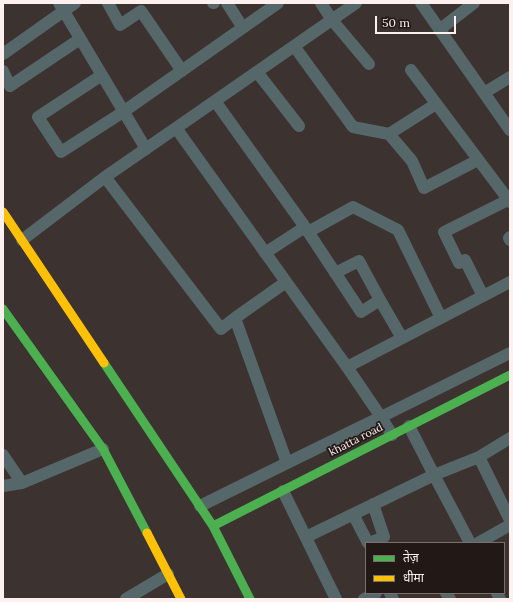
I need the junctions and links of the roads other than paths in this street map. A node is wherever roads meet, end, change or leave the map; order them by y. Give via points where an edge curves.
1 (75, 3) edge
2 (108, 3) edge
3 (227, 3) edge
4 (278, 3) edge
5 (321, 3) edge
6 (356, 3) edge
7 (421, 3) edge
8 (474, 3) edge
9 (61, 7) edge
10 (264, 7) edge
11 (332, 20) junction
12 (243, 28) junction
13 (439, 30) junction
14 (80, 39) junction
15 (294, 46) junction
16 (3, 54) edge
17 (369, 64) dead end
18 (411, 70) dead end
19 (3, 71) edge
20 (182, 71) junction
21 (257, 72) junction
22 (102, 75) junction
23 (510, 77) edge
24 (484, 93) junction
25 (215, 101) junction
26 (436, 104) junction
27 (123, 112) junction
28 (299, 126) dead end
29 (509, 126) edge
30 (176, 128) junction
31 (389, 134) junction
32 (146, 149) junction
33 (478, 160) junction
34 (105, 177) junction
35 (509, 201) edge
36 (3, 212) edge
37 (306, 230) junction
38 (510, 237) edge
39 (22, 240) junction
40 (510, 240) edge
41 (265, 253) junction
42 (335, 273) junction
43 (286, 282) junction
44 (510, 282) edge
45 (483, 296) junction
46 (380, 300) junction
47 (3, 309) edge
48 (235, 318) junction
49 (441, 318) junction
50 (402, 338) junction
51 (510, 353) edge
52 (347, 367) junction
53 (510, 375) edge
54 (380, 417) junction
55 (409, 426) junction
56 (392, 435) junction
57 (510, 438) edge
58 (103, 449) junction
59 (3, 455) edge
60 (479, 457) junction
61 (287, 463) junction
62 (434, 475) junction
63 (22, 483) junction
64 (3, 486) edge
65 (283, 491) junction
66 (373, 504) junction
67 (200, 506) junction
68 (353, 514) junction
69 (510, 520) edge
70 (510, 525) edge
71 (213, 526) junction
72 (306, 537) junction
73 (368, 542) edge
74 (372, 542) edge
75 (469, 542) edge
76 (480, 542) edge
77 (168, 574) junction
78 (374, 594) edge
79 (126, 599) edge
80 (181, 599) edge
81 (250, 599) edge
82 (336, 599) edge
83 (364, 599) edge

1 - 9 street
2 - 20 street via 120,25 141,11
3 - 12 street
4 - 10 street
5 - 11 street
6 - 11 street
7 - 13 street
8 - 13 street
9 - 14 street
9 - 16 street
10 - 12 street
11 - 15 street
11 - 17 street
12 - 20 street
13 - 24 street
14 - 19 street via 10,86
14 - 22 street
15 - 21 street
15 - 31 street via 353,127
18 - 26 street
20 - 27 street
21 - 25 street
21 - 28 street
22 - 27 street
22 - 27 street via 38,117 61,152
23 - 24 street
24 - 29 street
25 - 30 street
25 - 37 street
26 - 31 street
26 - 33 street
27 - 32 street
30 - 32 street
30 - 41 street
31 - 33 street via 412,161 424,188
32 - 34 street
33 - 35 street
34 - 39 street
34 - 48 street via 221,329
35 - 45 street via 444,232 459,263 466,260
36 - 39 street
37 - 41 street
37 - 42 street
37 - 49 street via 353,207 398,230
38 - 40 street
39 - 67 street
41 - 43 street
42 - 46 street via 361,312
42 - 46 street via 359,261
43 - 48 street
43 - 52 street
44 - 45 street
45 - 49 street
46 - 50 street
47 - 58 street
48 - 61 street
49 - 50 street
50 - 52 street
51 - 54 street
52 - 54 street
53 - 55 street, khatta road
54 - 56 street
54 - 61 street
55 - 56 street, khatta road
55 - 62 street
56 - 65 street, khatta road
57 - 60 street
58 - 63 street
58 - 77 street
59 - 63 street
60 - 62 street
60 - 69 street
61 - 67 street
62 - 66 street
62 - 75 street
63 - 64 street
65 - 71 street, khatta road
65 - 72 street
66 - 68 street
66 - 74 street via 384,537
67 - 71 street
68 - 72 street
68 - 73 street
70 - 76 street
71 - 81 street
72 - 82 street
77 - 79 street
77 - 80 street
78 - 83 street

